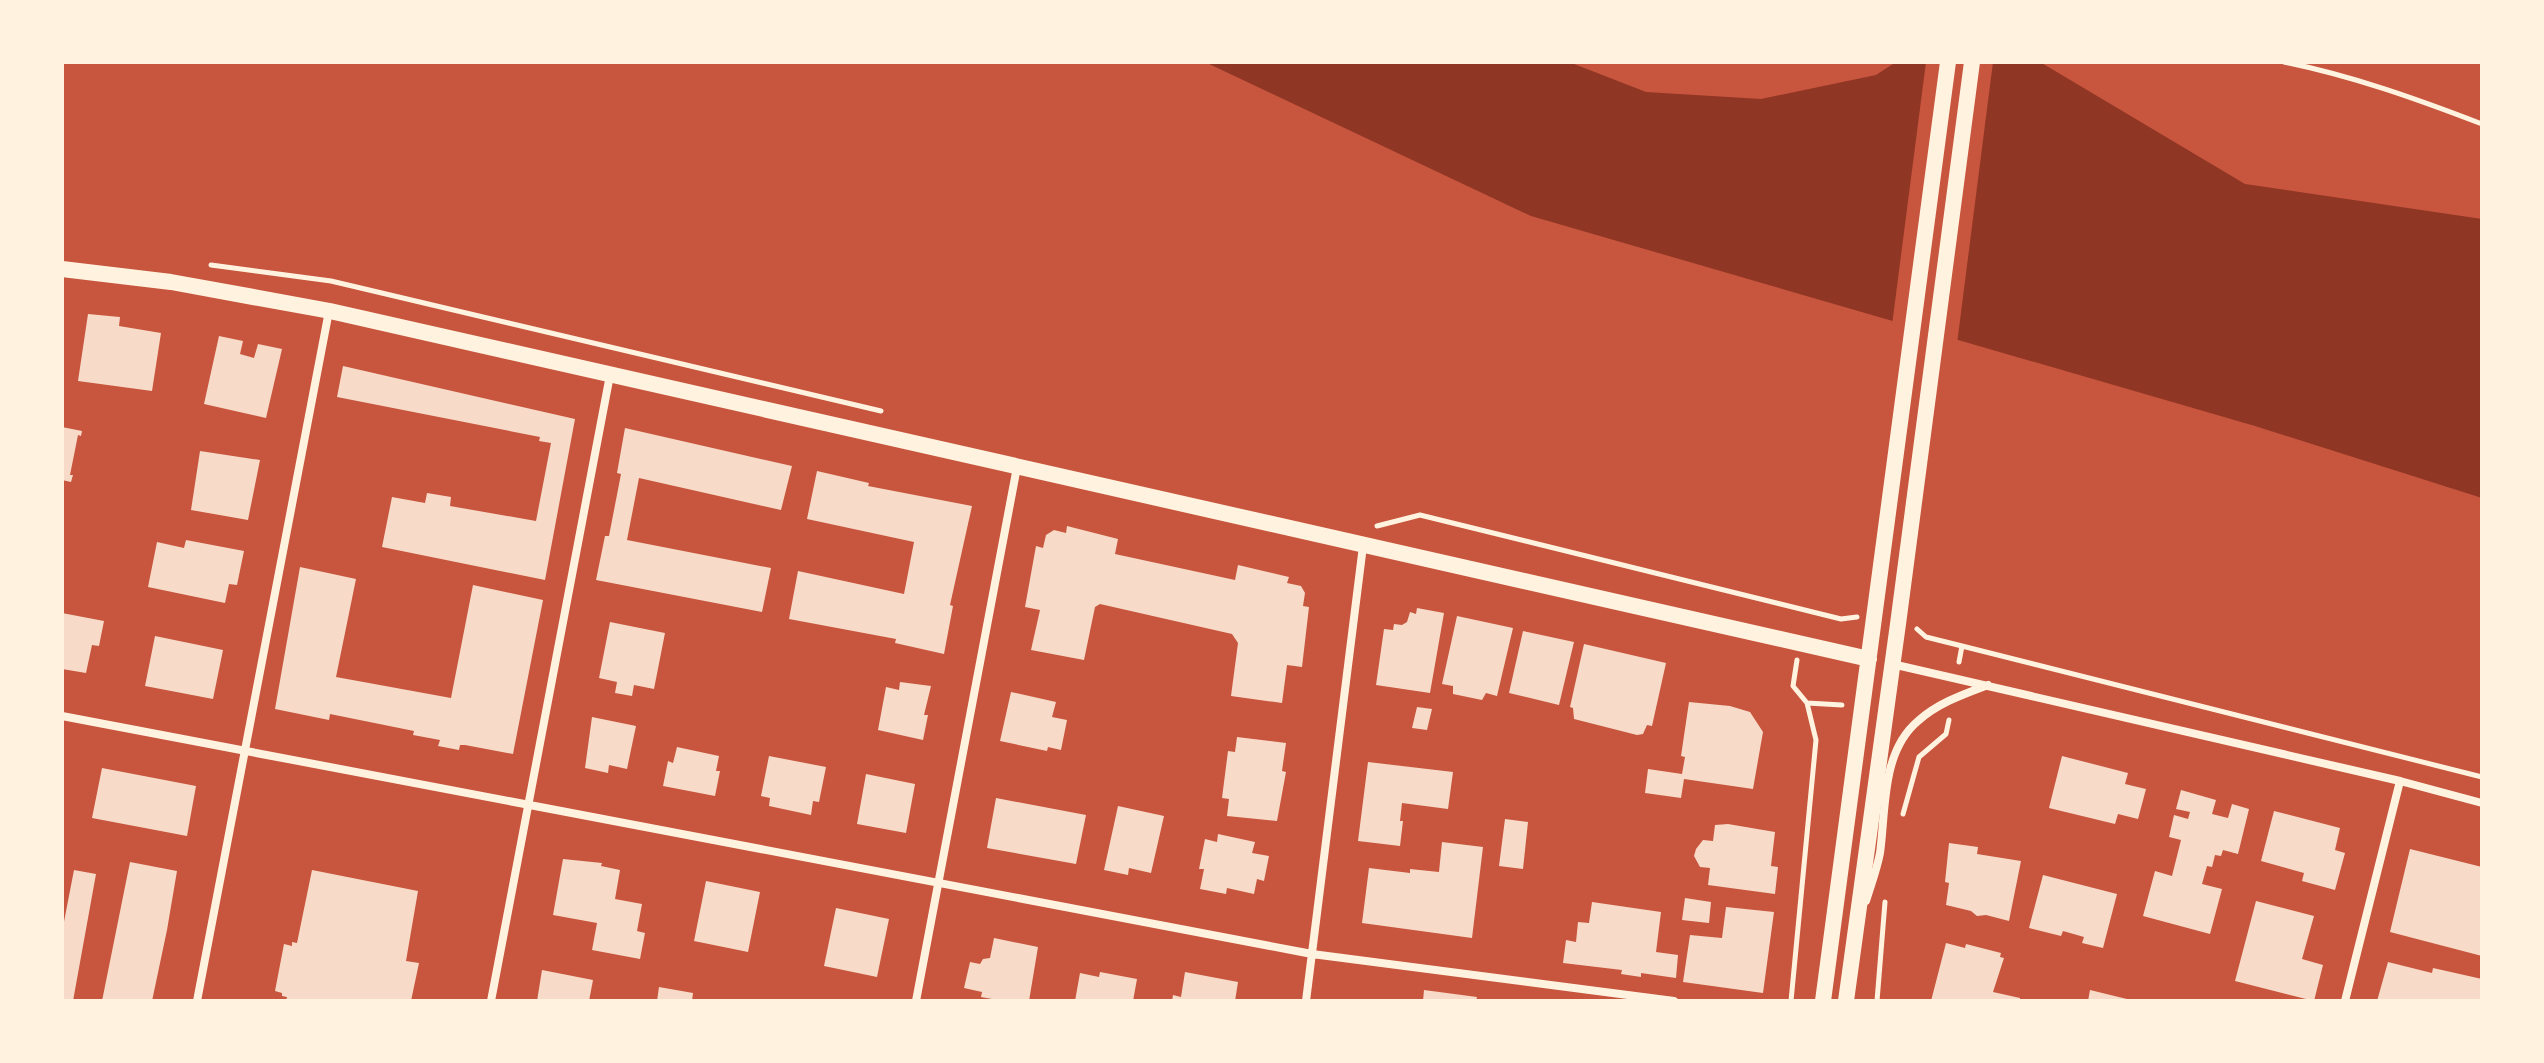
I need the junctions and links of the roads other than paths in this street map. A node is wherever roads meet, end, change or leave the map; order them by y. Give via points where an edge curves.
1 (1948, 62) edge
2 (1972, 62) edge
3 (62, 269) edge
4 (330, 311) junction
5 (610, 375) junction
6 (1017, 467) junction
7 (1363, 546) junction
8 (1869, 659) junction
9 (1892, 664) junction
10 (1989, 684) junction
11 (62, 716) edge
12 (245, 751) junction
13 (2400, 781) junction
14 (2482, 803) edge
15 (528, 805) junction
16 (938, 882) junction
17 (1852, 949) junction
18 (1312, 954) junction
19 (197, 1001) edge
20 (491, 1001) edge
21 (916, 1001) edge
22 (1306, 1001) edge
23 (1674, 1001) edge
24 (1823, 1001) edge
25 (1846, 1001) edge
26 (2345, 1001) edge

1 - 8 main road via 1867,619
2 - 9 main road
3 - 4 main road via 159,280
4 - 5 main road
4 - 12 street
5 - 6 main road
5 - 15 street
6 - 7 main road
6 - 16 street
7 - 8 main road
7 - 18 street
8 - 24 main road
9 - 10 street
9 - 17 main road
10 - 13 street
10 - 17 street via 1915,723 1898,748 1879,856
11 - 12 street
12 - 15 street
12 - 19 street
13 - 14 street
13 - 26 street
15 - 16 street
15 - 20 street
16 - 18 street
16 - 21 street
17 - 25 main road
18 - 22 street
18 - 23 street

